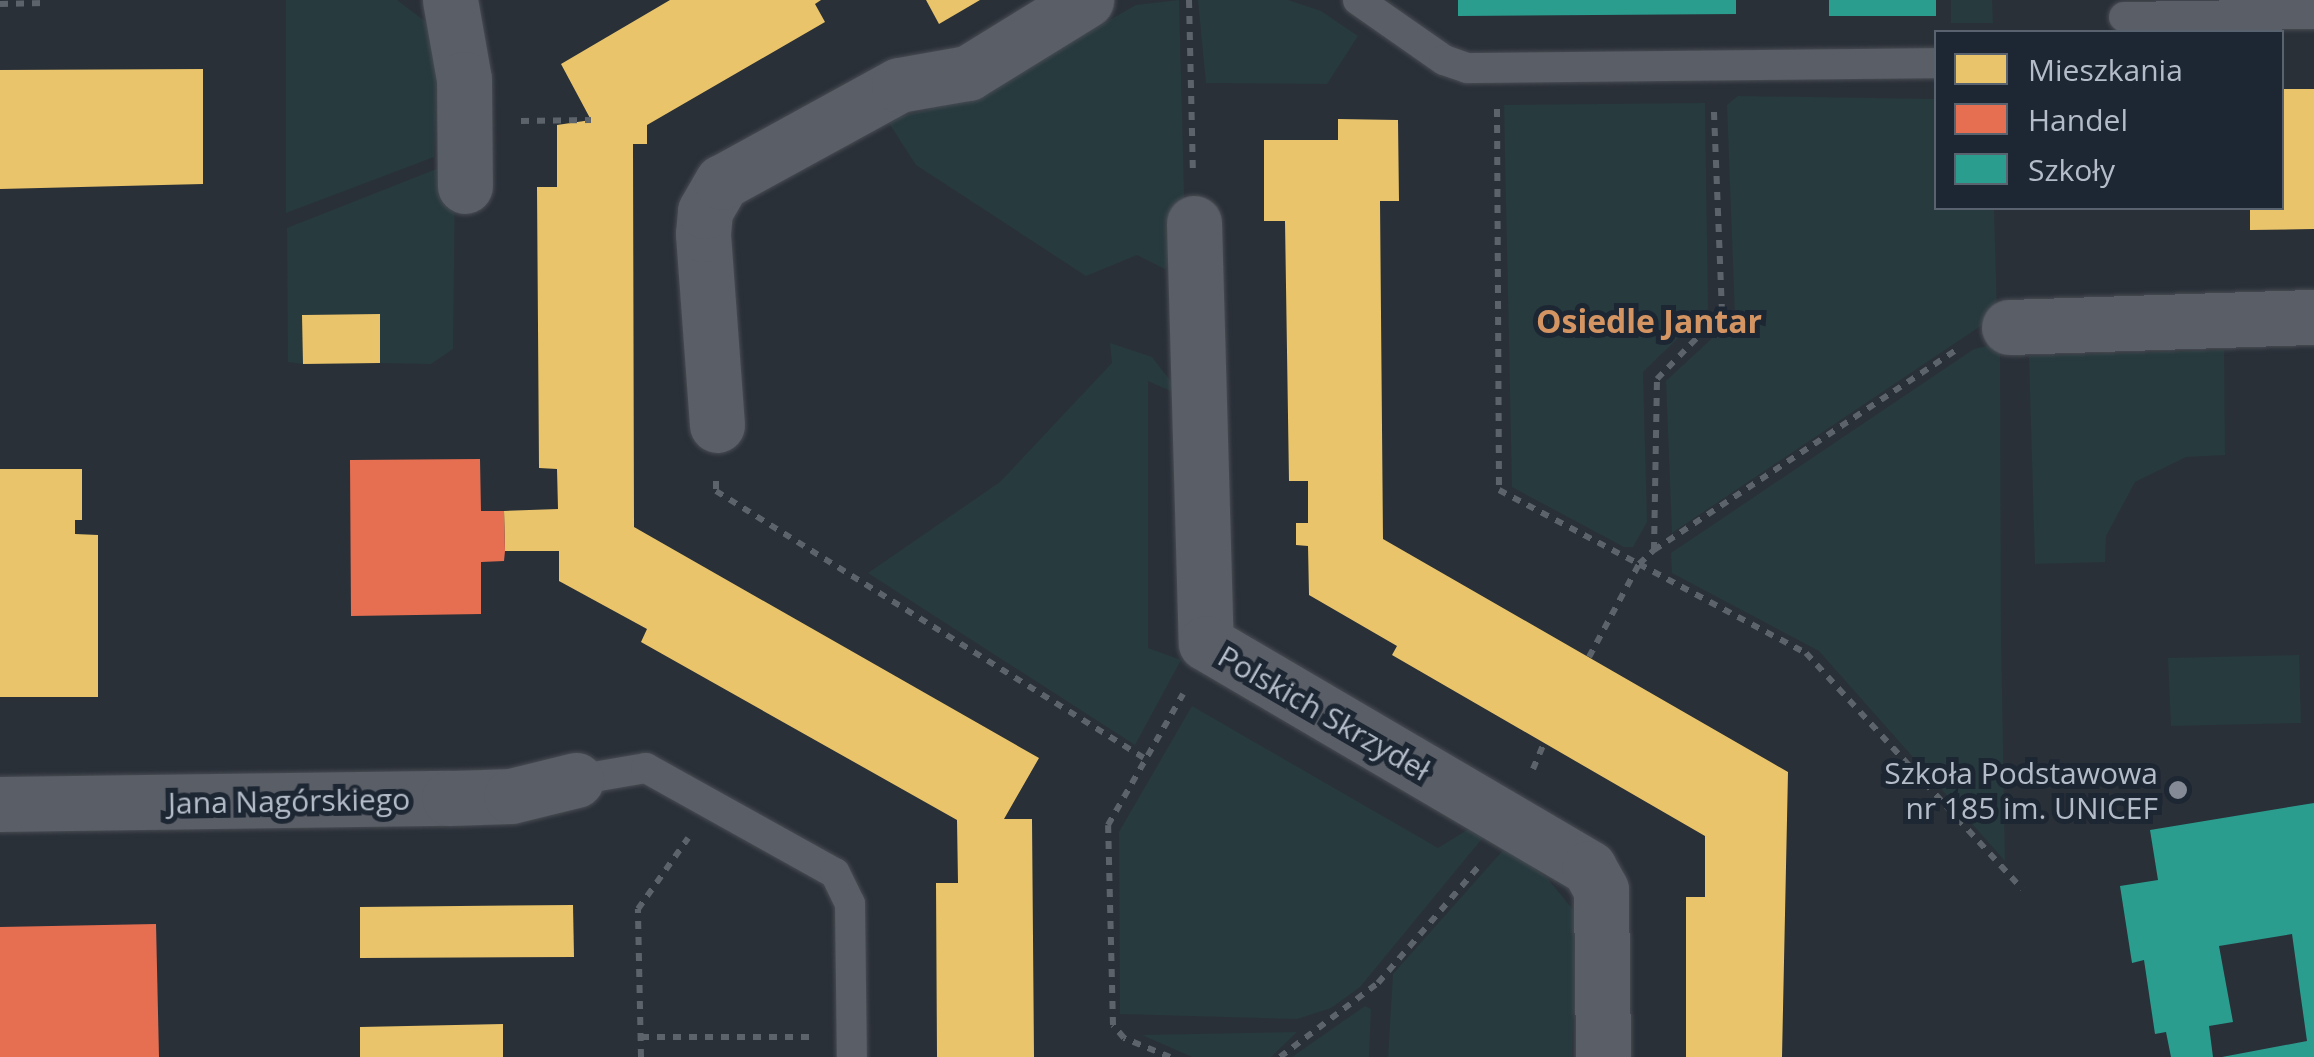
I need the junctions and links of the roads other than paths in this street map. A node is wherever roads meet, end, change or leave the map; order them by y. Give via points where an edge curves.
1 (450, 0) edge
2 (1086, 0) edge
3 (1358, 0) edge
4 (2314, 14) edge
5 (2124, 18) dead end
6 (1934, 63) edge
7 (465, 186) dead end
8 (1194, 223) road end
9 (2314, 317) edge
10 (2008, 327) road end
11 (717, 424) road end
12 (576, 780) joint
13 (0, 804) edge
14 (852, 1047) edge
15 (1604, 1057) edge

1 - 7 street via 460,34
2 - 11 street via 968,73 899,85 722,182 706,211 703,234
3 - 6 lane via 1444,60 1496,67
4 - 5 lane
8 - 15 street, Polskich Skrzydeł via 1202,622 1210,651 1579,858 1597,877
9 - 10 street
12 - 13 street, Jana Nagórskiego via 512,796
12 - 14 lane via 646,768 844,882

